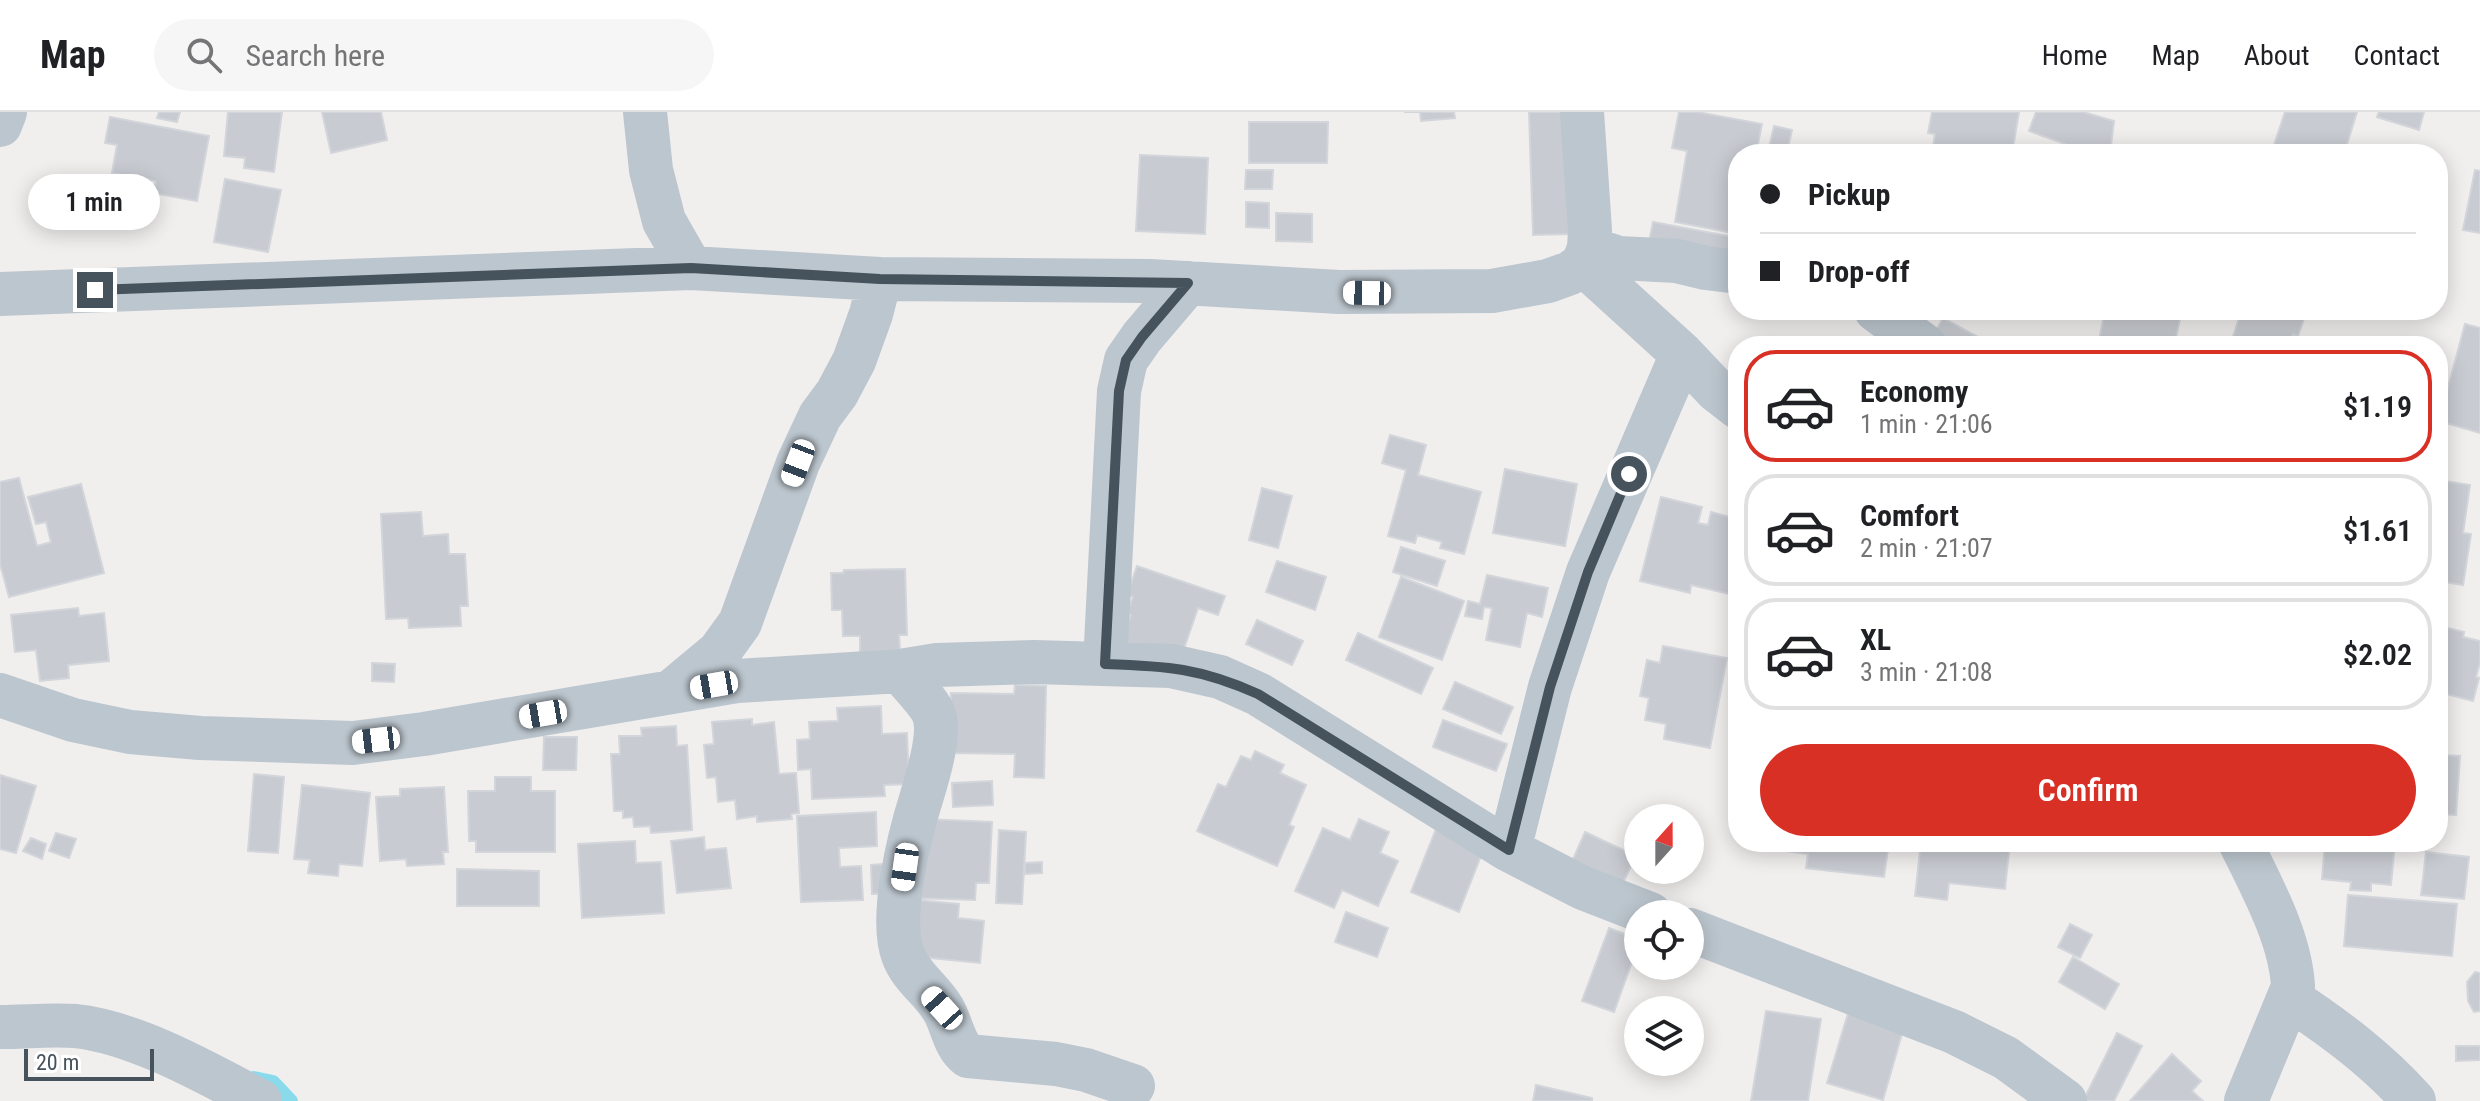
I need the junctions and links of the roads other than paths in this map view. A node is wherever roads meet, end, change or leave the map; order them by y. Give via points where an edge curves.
1 (5, 112) edge
2 (645, 112) edge
3 (1582, 112) edge
4 (0, 125) edge
5 (1586, 256) junction
6 (691, 268) junction
7 (1728, 271) edge
8 (880, 279) junction
9 (1188, 283) junction
10 (0, 294) edge
11 (1890, 320) edge
12 (1911, 336) edge
13 (1682, 354) junction
14 (1728, 399) edge
15 (1105, 664) junction
16 (900, 671) junction
17 (669, 693) junction
18 (0, 695) edge
19 (1509, 850) junction
20 (2245, 852) edge
21 (1624, 904) edge
22 (1704, 935) edge
23 (2290, 999) junction
24 (0, 1027) edge
25 (1133, 1086) dead end
26 (260, 1101) edge
27 (2065, 1101) edge
28 (2246, 1101) edge
29 (2414, 1101) edge

1 - 4 street
2 - 6 street via 651,170 664,221
3 - 5 street via 1590,230
5 - 7 street via 1677,261
5 - 9 street via 1570,273 1492,291 1339,292
5 - 13 street
6 - 8 street
6 - 10 street
8 - 9 street
8 - 17 street via 854,361 798,463 740,623 719,652
9 - 15 street via 1126,360 1119,391
11 - 12 street
13 - 14 street
13 - 19 street via 1588,572 1550,687
15 - 16 street via 937,665
15 - 19 street via 1171,666 1220,677 1258,694
16 - 17 street via 737,681
16 - 25 street via 934,715 932,763 910,836 900,899 898,931 912,974 942,1008 968,1056 1071,1067
17 - 18 street via 353,743 130,732 73,720
19 - 21 street
20 - 23 street via 2293,968
22 - 27 street via 1954,1032 2006,1058
23 - 28 street
23 - 29 street via 2388,1072
24 - 26 street via 75,1026 114,1034 196,1067

